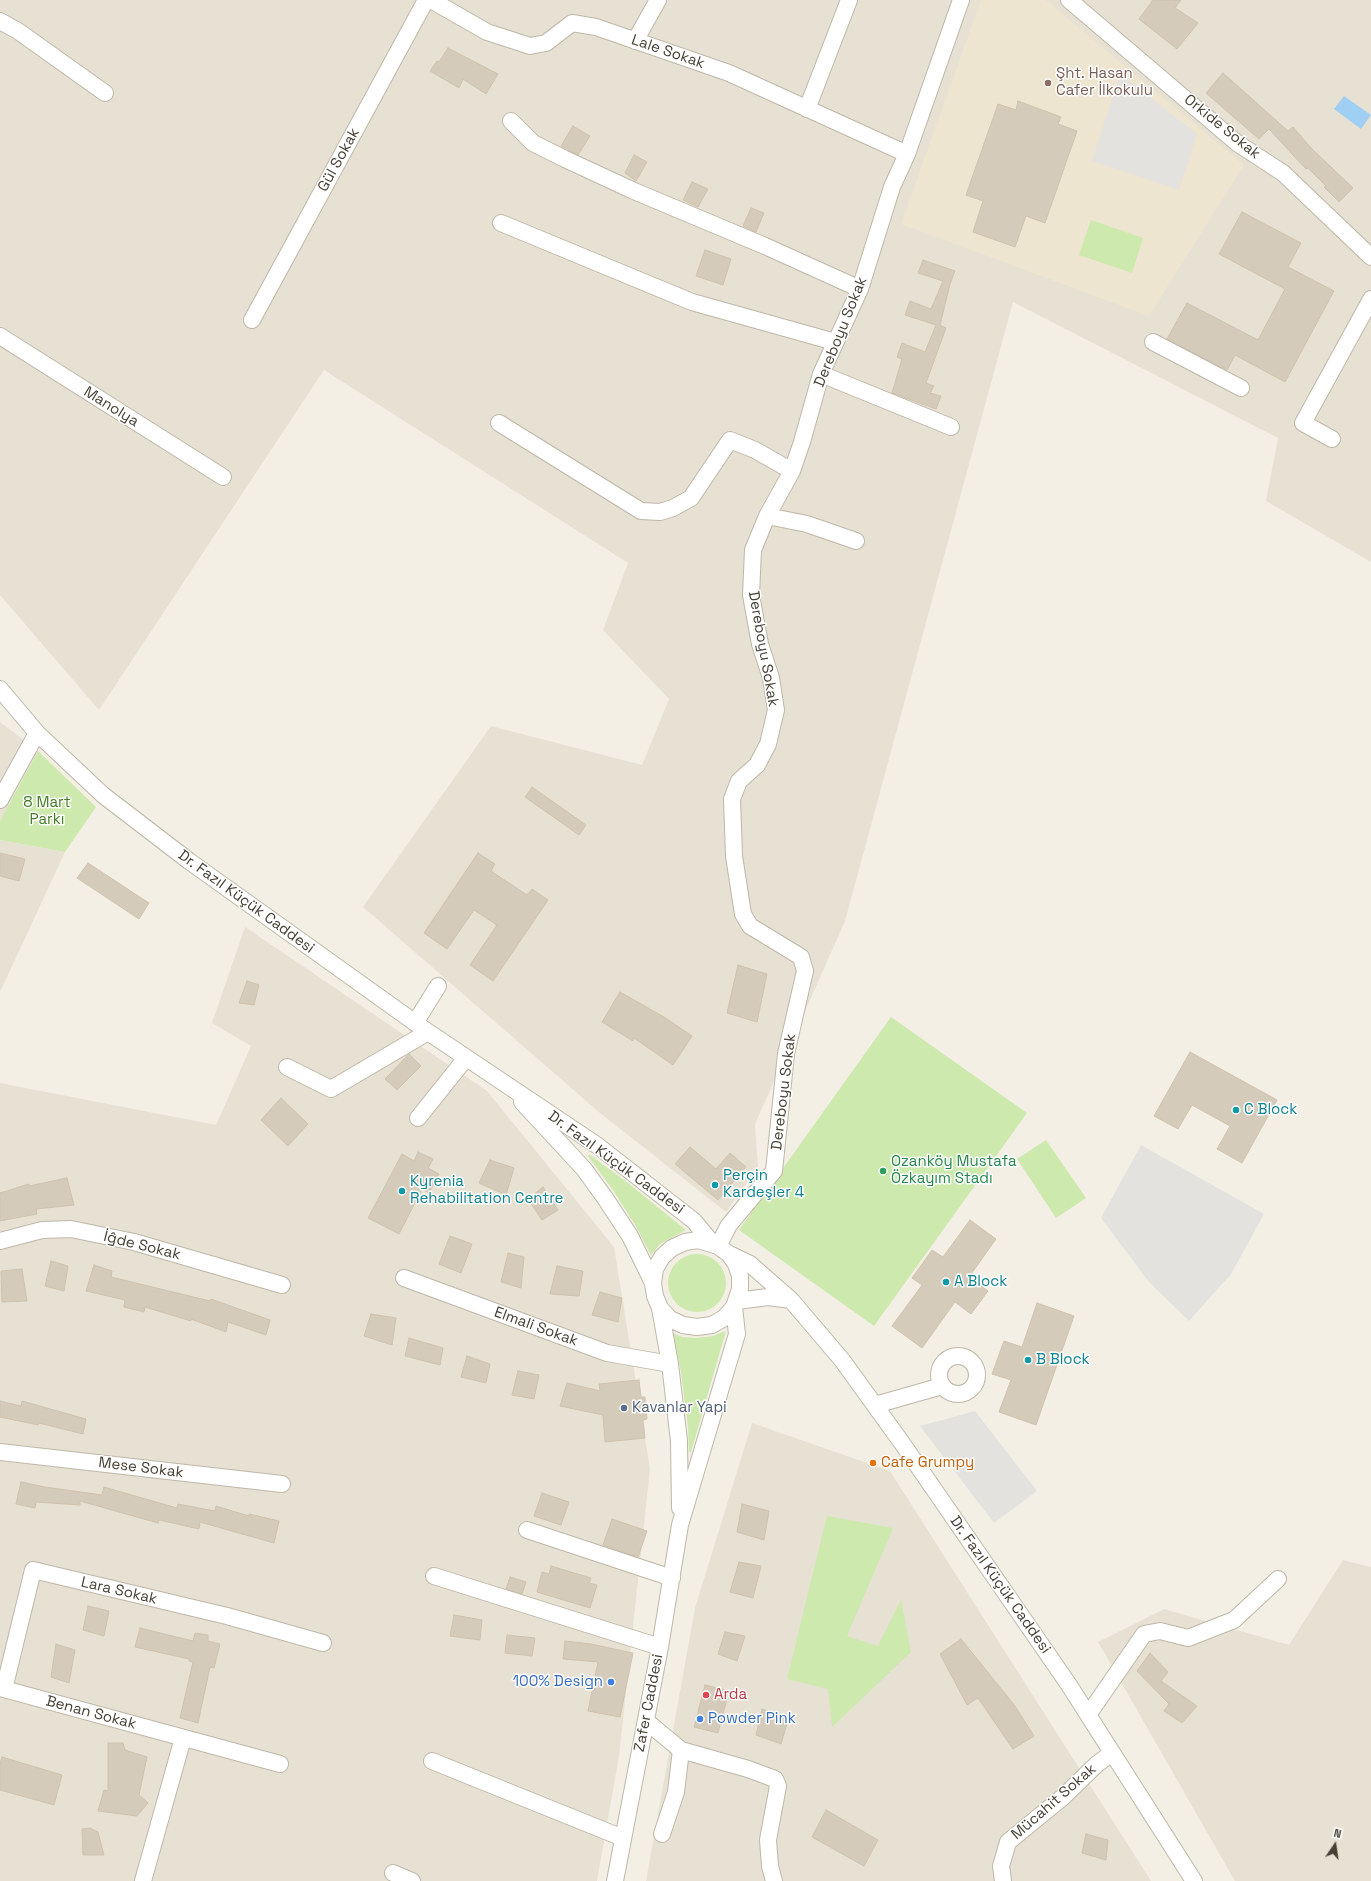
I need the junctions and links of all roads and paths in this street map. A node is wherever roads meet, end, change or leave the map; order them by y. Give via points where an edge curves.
1 (426, 0) edge
2 (431, 0) edge
3 (658, 0) edge
4 (849, 0) edge
5 (961, 0) edge
6 (1069, 0) edge
7 (0, 21) edge
8 (635, 41) junction
9 (105, 93) dead end
10 (807, 109) junction
11 (511, 121) dead end
12 (907, 154) junction
13 (501, 223) dead end
14 (1371, 257) edge
15 (860, 289) junction
16 (1371, 299) edge
17 (252, 320) dead end
18 (0, 336) edge
19 (835, 342) junction
20 (1153, 342) dead end
21 (821, 374) junction
22 (1241, 388) dead end
23 (499, 424) dead end
24 (951, 427) dead end
25 (1332, 439) dead end
26 (792, 471) junction
27 (223, 477) dead end
28 (767, 516) junction
29 (856, 541) dead end
30 (0, 689) edge
31 (37, 733) junction
32 (0, 800) edge
33 (438, 986) dead end
34 (415, 1023) junction
35 (428, 1032) junction
36 (466, 1058) junction
37 (287, 1067) dead end
38 (513, 1090) junction
39 (418, 1118) dead end
40 (0, 1241) edge
41 (719, 1247) junction
42 (404, 1278) dead end
43 (653, 1283) junction
44 (282, 1285) dead end
45 (791, 1300) junction
46 (735, 1304) junction
47 (660, 1308) junction
48 (670, 1364) junction
49 (942, 1386) dead end
50 (875, 1405) junction
51 (0, 1452) edge
52 (282, 1484) dead end
53 (680, 1525) junction
54 (527, 1530) dead end
55 (434, 1576) dead end
56 (672, 1578) junction
57 (1278, 1580) dead end
58 (323, 1643) dead end
59 (660, 1647) junction
60 (2, 1688) edge
61 (1088, 1715) junction
62 (646, 1721) junction
63 (183, 1738) junction
64 (681, 1750) junction
65 (1112, 1753) junction
66 (432, 1761) dead end
67 (280, 1764) dead end
68 (662, 1834) dead end
69 (623, 1838) junction
70 (393, 1873) dead end
71 (143, 1881) edge
72 (412, 1881) edge
73 (615, 1881) edge
74 (774, 1881) edge
75 (1003, 1881) edge
76 (1194, 1881) edge

1 - 17 street, Gül Sokak
2 - 8 street, Lale Sokak via 487,32 530,46 546,43 572,23 596,27
3 - 8 street
4 - 10 street
5 - 12 street, Dereboyu Sokak
6 - 14 street, Orkide Sokak via 1237,143 1283,173
7 - 9 street
8 - 10 street, Lale Sokak via 729,73
10 - 12 street, Lale Sokak
11 - 15 street via 533,143 565,160
12 - 15 street, Dereboyu Sokak via 892,187
13 - 19 street via 692,302
15 - 19 street, Dereboyu Sokak
16 - 25 street via 1303,423
18 - 27 street, Manolya
19 - 21 street, Dereboyu Sokak
20 - 22 street
21 - 24 street
21 - 26 street, Dereboyu Sokak
23 - 26 street via 641,511 660,512 690,498 730,440 755,450
26 - 28 street, Dereboyu Sokak
28 - 29 street via 807,524
28 - 41 street, Dereboyu Sokak via 753,550 751,594 776,710 768,744 757,765 739,781 732,799 734,856 743,914 750,926 801,957 805,971 786,1054 774,1171 729,1224
30 - 31 street, Dr. Fazıl Küçük Caddesi
31 - 32 street
31 - 34 street, Dr. Fazıl Küçük Caddesi via 103,795 189,861
33 - 34 street
34 - 35 street, Dr. Fazıl Küçük Caddesi
35 - 36 street, Dr. Fazıl Küçük Caddesi
35 - 37 street via 331,1089
36 - 38 street, Dr. Fazıl Küçük Caddesi
36 - 39 street
38 - 41 street, Dr. Fazıl Küçük Caddesi via 604,1150 694,1221
38 - 43 street, Dr. Fazıl Küçük Caddesi via 584,1169 630,1236
40 - 44 street, İĝde Sokak via 42,1230 71,1229 134,1242
41 - 43 street via 698,1240 684,1242 672,1248 662,1257 655,1269
41 - 45 street, Dr. Fazıl Küçük Caddesi via 750,1264
41 - 46 street via 736,1264 740,1276 740,1289
42 - 48 street, Elmali Sokak via 607,1353
43 - 47 street
45 - 46 street via 768,1298
45 - 50 street, Dr. Fazıl Küçük Caddesi via 842,1360
46 - 47 street via 724,1318 712,1325 697,1328 670,1319
46 - 53 street, Zafer Caddesi via 737,1334
47 - 48 street, Zafer Caddesi
48 - 53 street, Zafer Caddesi via 679,1442
49 - 50 street
50 - 61 street, Dr. Fazıl Küçük Caddesi
51 - 52 street, Mese Sokak
53 - 56 street, Zafer Caddesi
54 - 56 street
55 - 59 street
56 - 59 street, Zafer Caddesi
57 - 61 street via 1234,1620 1188,1638 1160,1631 1144,1634
58 - 60 street, Lara Sokak via 227,1616 33,1570
59 - 62 street, Zafer Caddesi
60 - 63 street, Benan Sokak
61 - 65 street, Dr. Fazıl Küçük Caddesi
62 - 64 street
62 - 69 street, Zafer Caddesi
63 - 67 street, Benan Sokak
63 - 71 street
64 - 68 street via 676,1792
64 - 74 street via 775,1779 778,1786 768,1840
65 - 75 street, Mücahit Sokak via 1008,1842 1001,1866
65 - 76 street, Dr. Fazıl Küçük Caddesi
66 - 69 street
69 - 73 street, Zafer Caddesi
70 - 72 street

